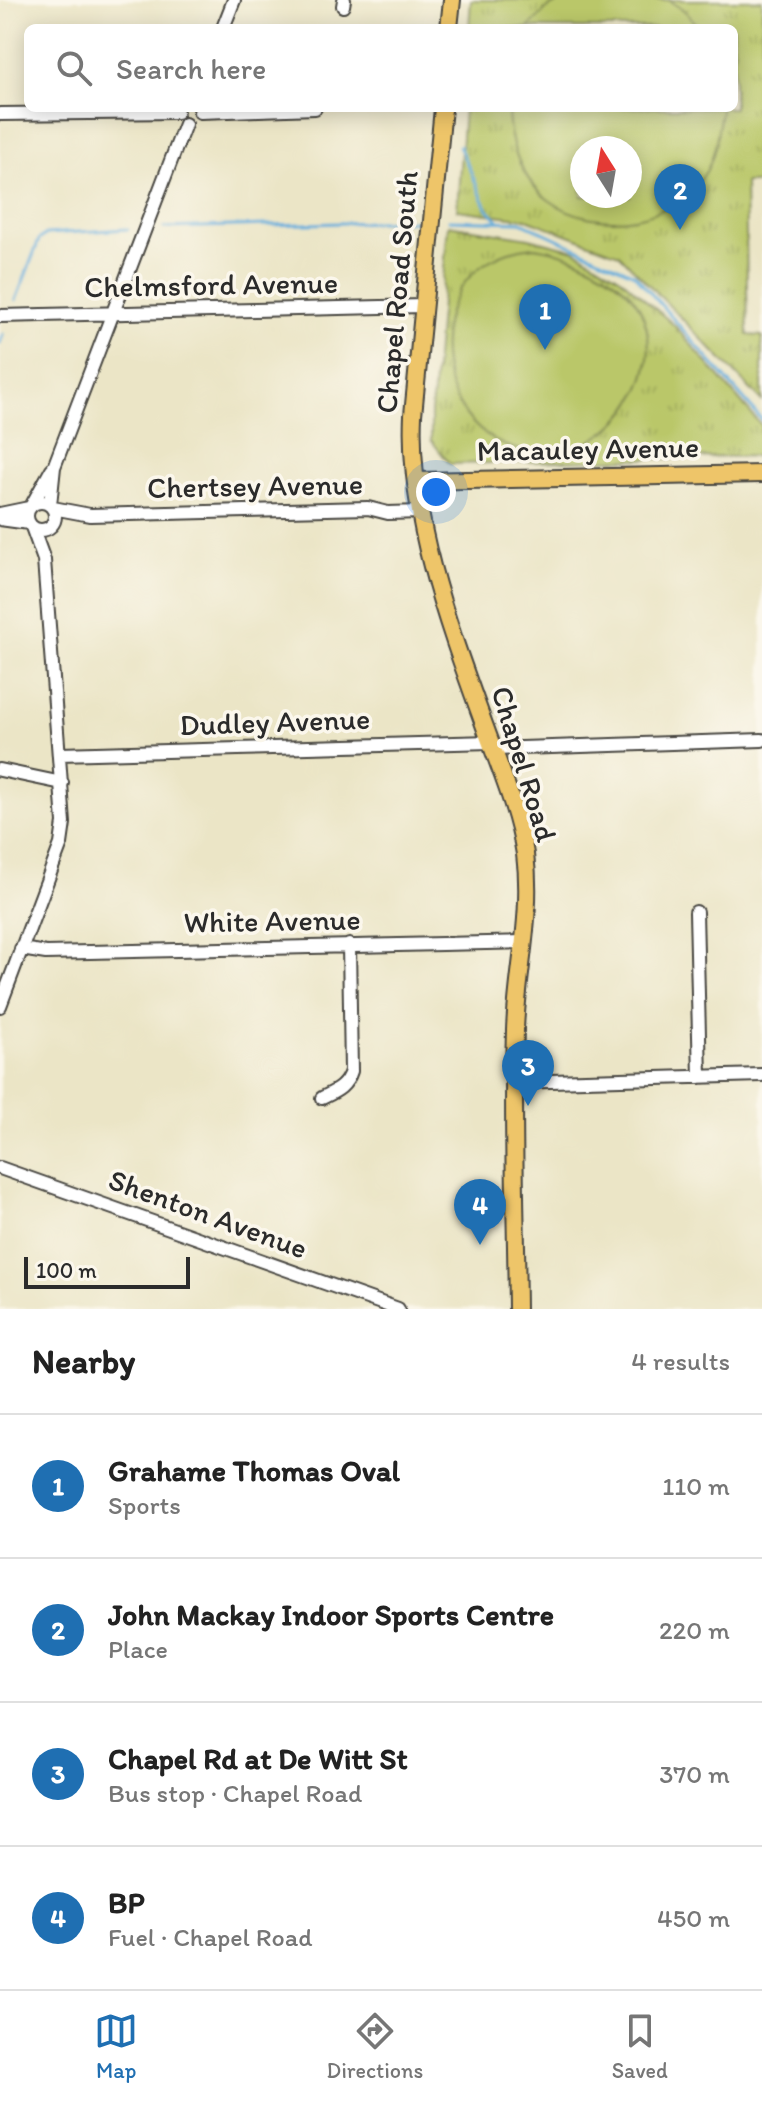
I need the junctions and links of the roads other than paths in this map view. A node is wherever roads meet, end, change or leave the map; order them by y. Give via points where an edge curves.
1 (234, 0) edge
2 (452, 0) edge
3 (225, 24) edge
4 (449, 24) edge
5 (89, 112) edge
6 (178, 112) edge
7 (198, 112) edge
8 (443, 112) edge
9 (0, 114) edge
10 (185, 124) junction
11 (423, 306) junction
12 (113, 314) junction
13 (0, 316) edge
14 (54, 467) junction
15 (762, 474) edge
16 (416, 481) junction
17 (31, 506) junction
18 (52, 507) junction
19 (420, 512) junction
20 (90, 515) junction
21 (0, 517) edge
22 (30, 525) junction
23 (50, 526) junction
24 (44, 560) junction
25 (762, 740) edge
26 (492, 746) junction
27 (60, 754) junction
28 (0, 770) edge
29 (62, 783) junction
30 (696, 912) dead end
31 (525, 942) junction
32 (349, 945) junction
33 (21, 949) junction
34 (0, 1006) edge
35 (762, 1075) edge
36 (700, 1077) junction
37 (515, 1082) junction
38 (322, 1098) dead end
39 (0, 1168) edge
40 (398, 1309) edge
41 (517, 1309) edge

1 - 3 street
2 - 4 main road
5 - 9 street
6 - 10 street
7 - 10 street via 194,123
8 - 11 main road, Chapel Road South
10 - 12 street
11 - 12 street, Chelmsford Avenue
11 - 16 main road, Chapel Road South via 412,428
12 - 13 street, Chelmsford Avenue
12 - 14 street
14 - 17 street
14 - 18 street
15 - 16 main road, Macauley Avenue
16 - 19 main road, Chapel Road
17 - 18 street via 42,502
17 - 21 street
17 - 22 street
18 - 20 street, Chertsey Avenue
18 - 23 street via 55,517
19 - 20 street, Chertsey Avenue via 368,508
19 - 26 main road, Chapel Road via 455,642
20 - 23 street, Chertsey Avenue
21 - 22 street
22 - 23 street via 41,530
22 - 24 street
23 - 24 street
24 - 27 street
25 - 26 street, Dudley Avenue
26 - 27 street, Dudley Avenue
26 - 31 main road, Chapel Road via 525,854
27 - 29 street
28 - 29 street
29 - 33 street via 63,837
30 - 36 street
31 - 32 street, White Avenue
31 - 37 main road, Chapel Road
32 - 33 street, White Avenue via 46,953
32 - 38 street via 351,1071 347,1082
33 - 34 street
35 - 36 street
36 - 37 street
37 - 41 main road, Chapel Road
39 - 40 street, Shenton Avenue

